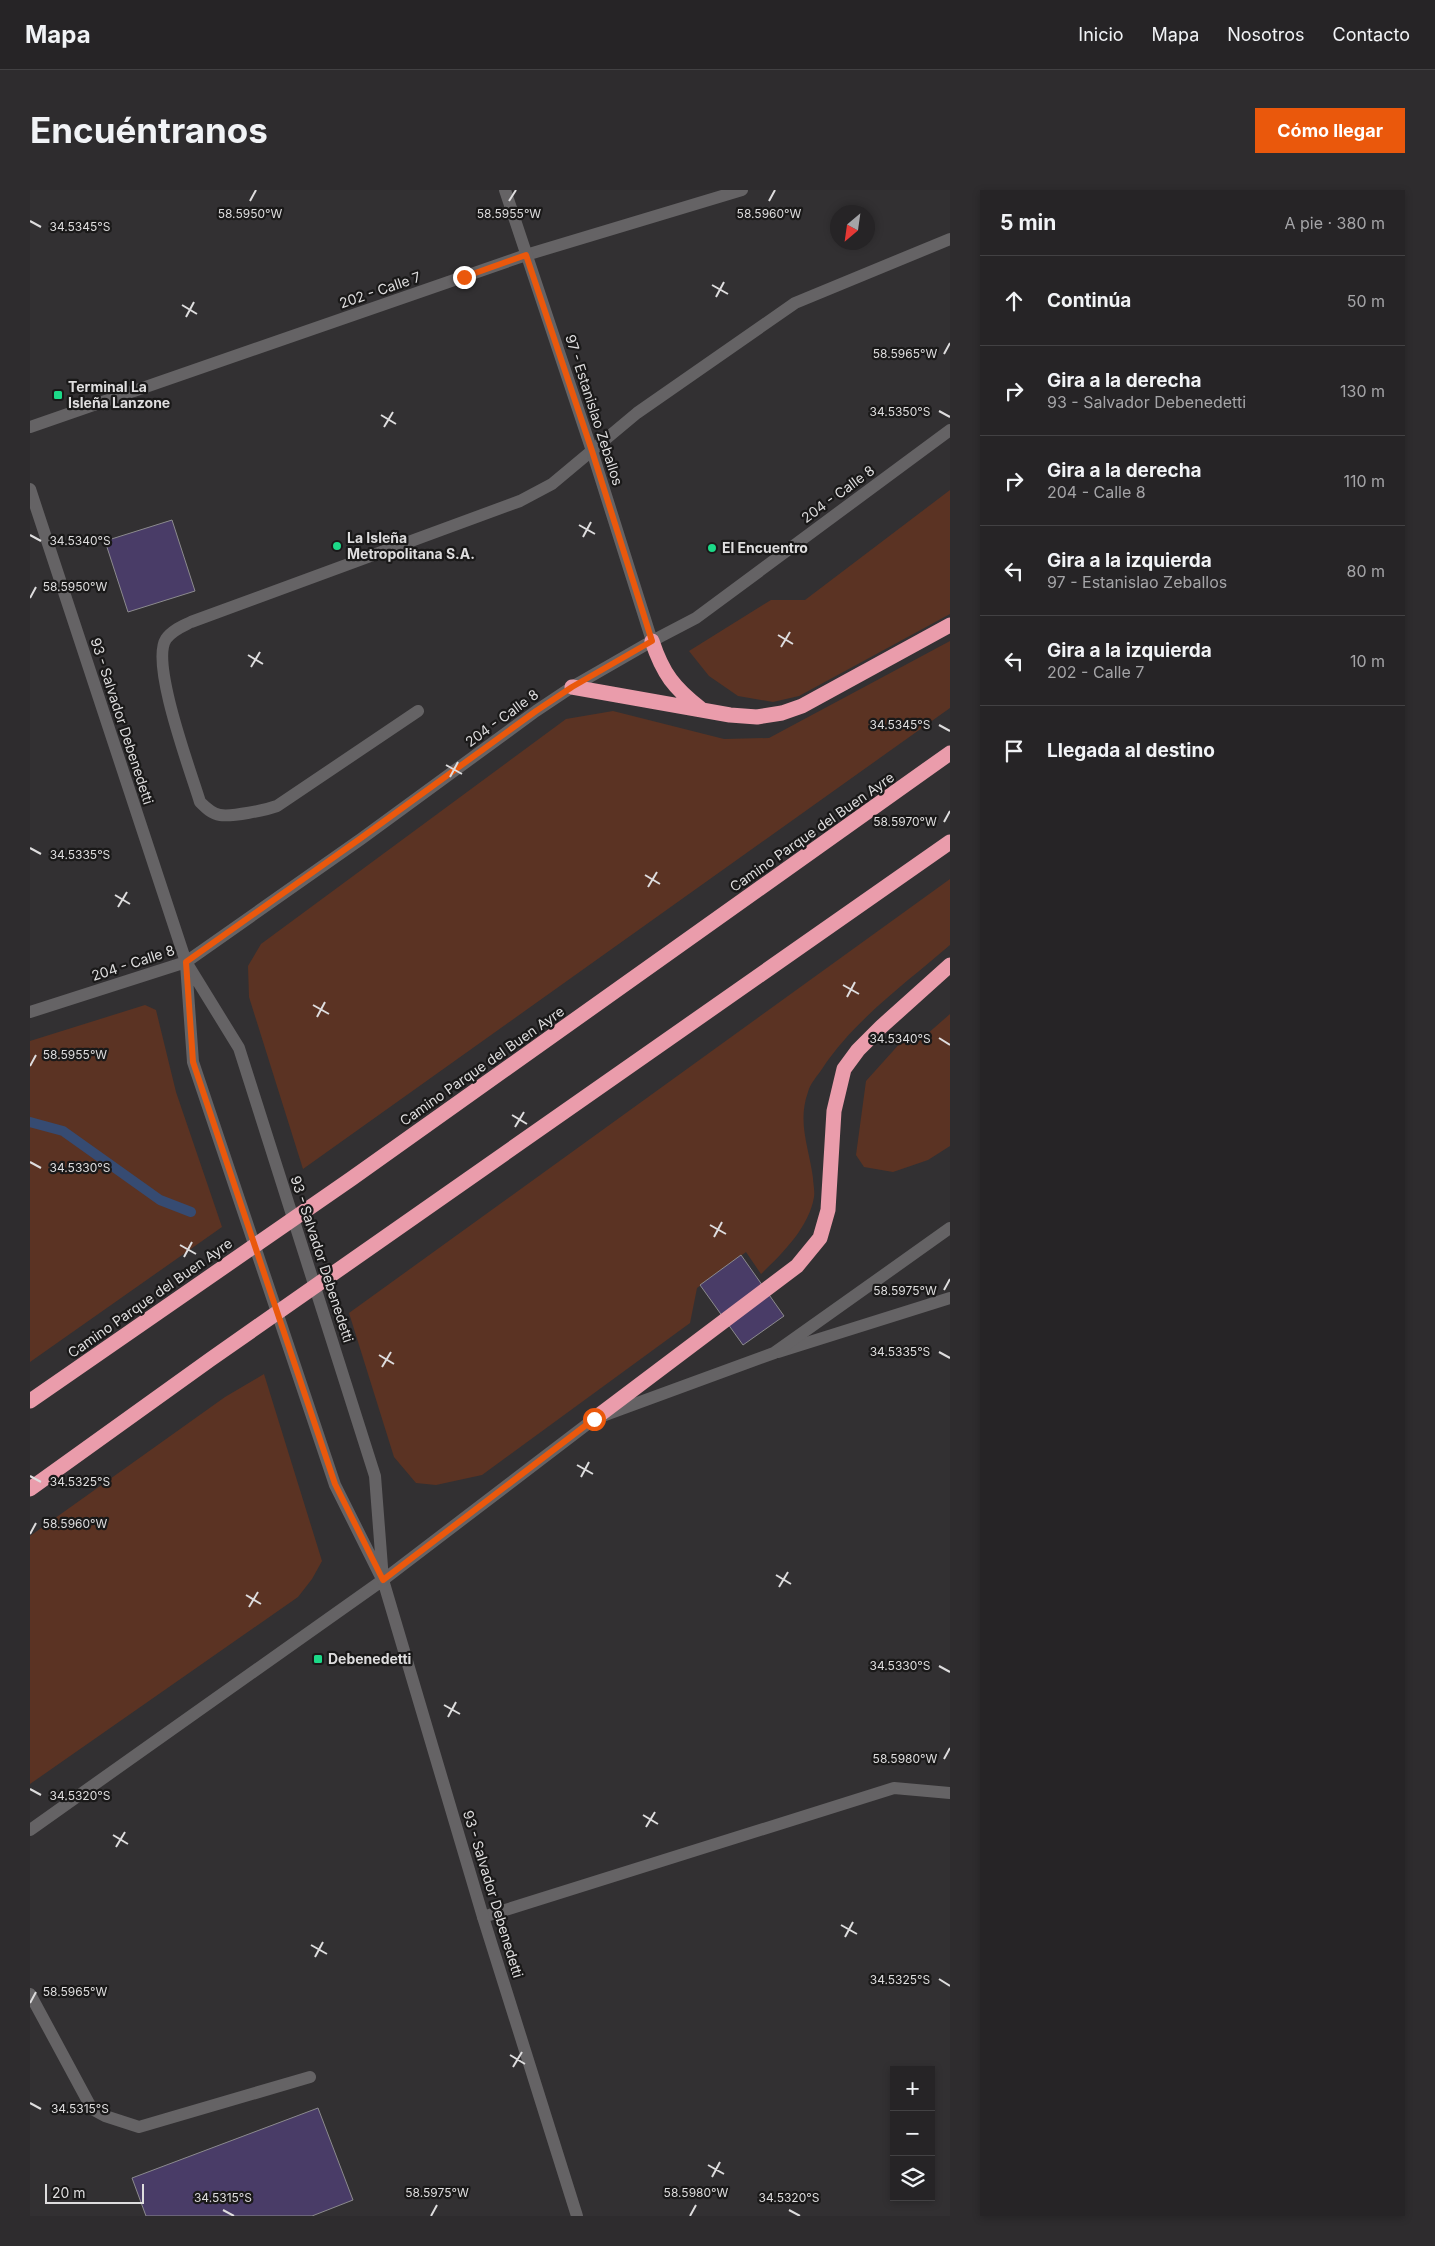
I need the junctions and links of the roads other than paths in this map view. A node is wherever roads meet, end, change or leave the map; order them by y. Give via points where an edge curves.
1 (504, 190) edge
2 (742, 190) edge
3 (950, 239) edge
4 (526, 255) junction
5 (30, 427) edge
6 (950, 430) edge
7 (592, 451) junction
8 (30, 490) edge
9 (950, 625) edge
10 (652, 641) junction
11 (572, 687) junction
12 (703, 710) junction
13 (418, 711) dead end
14 (950, 754) edge
15 (950, 842) edge
16 (186, 962) junction
17 (950, 965) edge
18 (30, 1012) edge
19 (950, 1228) edge
20 (950, 1298) edge
21 (774, 1353) junction
22 (30, 1401) edge
23 (594, 1419) junction
24 (30, 1489) edge
25 (383, 1580) junction
26 (950, 1792) edge
27 (30, 1830) edge
28 (483, 1917) junction
29 (30, 1994) edge
30 (310, 2077) dead end
31 (577, 2216) edge

1 - 4 street, 97 - Estanislao Zeballos
2 - 4 street, 202 - Calle 7
3 - 7 street via 795,303 637,412
4 - 5 street, 202 - Calle 7
4 - 7 street, 97 - Estanislao Zeballos
6 - 10 street, 204 - Calle 8 via 696,618
7 - 10 street, 97 - Estanislao Zeballos
7 - 13 street via 552,484 520,501 191,622 166,640 162,655 165,686 200,802 208,810 221,815 277,806
8 - 16 street, 93 - Salvador Debenedetti
9 - 12 highway via 802,706 782,713 757,717 730,716
10 - 11 street, 204 - Calle 8
10 - 12 highway via 660,663 678,691
11 - 12 highway
11 - 16 street, 204 - Calle 8
14 - 22 highway, Camino Parque del Buen Ayre via 351,1179
15 - 24 highway
16 - 18 street, 204 - Calle 8
16 - 25 street, 93 - Salvador Debenedetti via 193,1062 335,1484
16 - 25 street, 93 - Salvador Debenedetti via 242,1057 375,1476
17 - 23 highway via 881,1027 844,1069 834,1111 828,1210 820,1238 797,1266
19 - 21 street
20 - 21 street
21 - 23 street
23 - 25 street
25 - 27 street
25 - 28 street, 93 - Salvador Debenedetti
26 - 28 street via 894,1788
28 - 31 street, 93 - Salvador Debenedetti
29 - 30 street via 92,2109 139,2127

